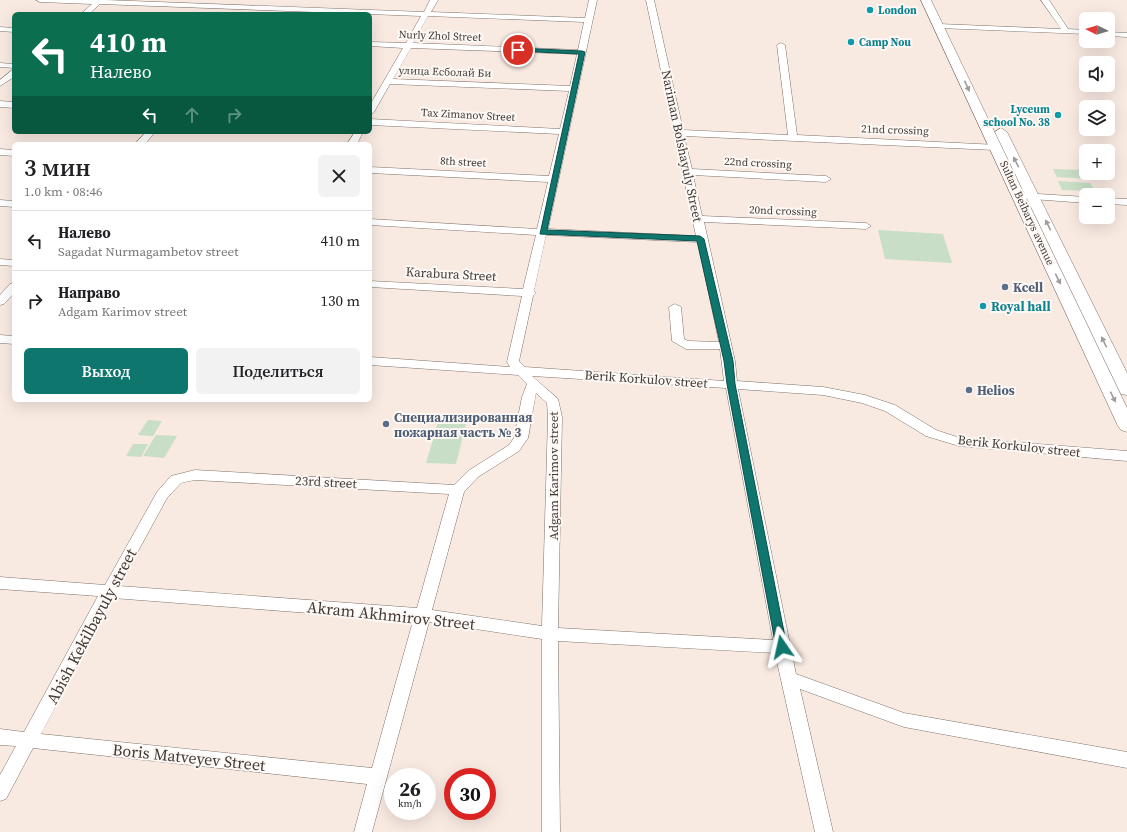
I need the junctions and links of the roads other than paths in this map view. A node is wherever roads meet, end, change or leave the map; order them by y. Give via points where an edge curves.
1 (40, 0) edge
2 (268, 0) edge
3 (434, 0) edge
4 (593, 0) edge
5 (650, 0) edge
6 (926, 0) edge
7 (935, 0) edge
8 (1045, 0) edge
9 (100, 1) edge
10 (258, 11) edge
11 (87, 12) edge
12 (314, 12) edge
13 (372, 13) edge
14 (426, 14) junction
15 (589, 20) junction
16 (943, 26) junction
17 (0, 29) edge
18 (12, 30) edge
19 (1066, 31) junction
20 (1079, 32) edge
21 (1115, 34) edge
22 (1127, 35) edge
23 (372, 44) edge
24 (781, 45) dead end
25 (408, 46) junction
26 (582, 52) junction
27 (0, 65) edge
28 (12, 66) edge
29 (12, 75) edge
30 (388, 81) junction
31 (0, 84) edge
32 (574, 89) junction
33 (0, 104) edge
34 (12, 105) edge
35 (372, 109) edge
36 (372, 122) edge
37 (565, 132) junction
38 (680, 133) junction
39 (149, 134) edge
40 (793, 138) junction
41 (142, 142) edge
42 (996, 147) junction
43 (0, 152) edge
44 (12, 152) edge
45 (372, 170) edge
46 (688, 172) junction
47 (554, 179) junction
48 (826, 179) dead end
49 (1026, 196) junction
50 (1079, 200) edge
51 (1115, 201) edge
52 (1127, 202) edge
53 (0, 203) edge
54 (12, 204) edge
55 (699, 220) junction
56 (372, 222) edge
57 (866, 226) dead end
58 (543, 232) junction
59 (700, 239) junction
60 (0, 262) edge
61 (12, 263) edge
62 (372, 284) edge
63 (12, 288) edge
64 (530, 293) junction
65 (0, 302) edge
66 (675, 307) dead end
67 (0, 339) edge
68 (12, 340) edge
69 (725, 346) junction
70 (372, 361) edge
71 (521, 370) junction
72 (1101, 372) junction
73 (1123, 373) edge
74 (533, 384) junction
75 (731, 384) junction
76 (1127, 390) edge
77 (1127, 426) edge
78 (1127, 456) edge
79 (196, 475) joint
80 (457, 490) junction
81 (0, 582) edge
82 (109, 591) junction
83 (421, 615) junction
84 (550, 634) junction
85 (782, 647) junction
86 (788, 678) junction
87 (0, 737) edge
88 (29, 740) junction
89 (1127, 760) edge
90 (377, 777) junction
91 (0, 793) edge
92 (363, 832) edge
93 (551, 832) edge
94 (824, 832) edge

1 - 9 street
2 - 10 street
3 - 14 street
4 - 15 street, Adgam Karimov street
5 - 38 street, Nariman Bolshayuly Street
6 - 16 main road, Sultan Beibarys avenue
7 - 16 main road, Sultan Beibarys avenue
8 - 19 street
9 - 10 street
9 - 11 street
10 - 12 street
13 - 14 street
14 - 15 street
14 - 25 street
15 - 26 street, Adgam Karimov street
16 - 19 street
16 -> 42 main road, Sultan Beibarys avenue
49 -> 16 main road, Sultan Beibarys avenue
17 - 18 street
19 - 20 street
21 - 22 street
23 - 25 street, Nurly Zhol Street
24 - 40 street
25 - 26 street, Nurly Zhol Street
25 - 30 street
26 - 32 street, Adgam Karimov street
27 - 28 street
29 - 31 street
30 - 32 street, улица Есболай Би
30 - 35 street
32 - 37 street, Adgam Karimov street
33 - 34 street
36 - 37 street, Tax Zimanov Street
37 - 47 street, Adgam Karimov street
38 - 40 street, 21nd crossing
38 - 46 street, Nariman Bolshayuly Street
39 - 41 street
40 - 42 street, 21nd crossing
42 - 49 main road, Sultan Beibarys avenue
43 - 44 street
45 - 47 street, 8th street
46 - 48 street, 22nd crossing
46 - 55 street, Nariman Bolshayuly Street
47 - 58 street, Adgam Karimov street
49 - 50 street
49 -> 72 main road, Sultan Beibarys avenue
73 -> 49 main road, Sultan Beibarys avenue
51 - 52 street
53 - 54 street
55 - 57 street, 20nd crossing
55 - 59 street, Nariman Bolshayuly Street
56 - 58 street
58 - 59 street
58 - 64 street, Adgam Karimov street
59 - 69 street, Nariman Bolshayuly Street
60 - 61 street
62 - 64 street, Karabura Street
63 - 65 street
64 - 71 street, Adgam Karimov street via 514,362
66 - 69 street via 678,341 681,344
67 - 68 street
69 - 75 street, Nariman Bolshayuly Street
70 - 71 street, Berik Korkulov street
71 - 74 street, Adgam Karimov street
71 - 75 street, Berik Korkulov street
72 - 73 street
72 -> 77 main road, Sultan Beibarys avenue
73 - 76 main road, Sultan Beibarys avenue
74 - 80 street via 528,397 521,438 514,448 473,474
74 - 84 street, Adgam Karimov street via 552,402 555,417
75 - 78 street, Berik Korkulov street via 823,391 865,399 890,408 931,433 959,442
75 - 85 street, Nariman Bolshayuly Street
79 - 80 street, 23rd street
79 - 82 street, Abish Kekilbayuly street via 176,479 169,486
80 - 83 street
81 - 82 street, Akram Akhmirov Street
82 - 83 street, Akram Akhmirov Street
82 - 88 street, Abish Kekilbayuly street
83 - 84 street, Akram Akhmirov Street
83 - 90 street
84 - 85 street, Akram Akhmirov Street
84 - 93 street, Adgam Karimov street
85 - 86 street, Nariman Bolshayuly Street
86 - 89 street via 904,720
86 - 94 street, Nariman Bolshayuly Street
87 - 88 street, Boris Matveyev Street
88 - 90 street, Boris Matveyev Street
88 - 91 street, Abish Kekilbayuly street
90 - 92 street

